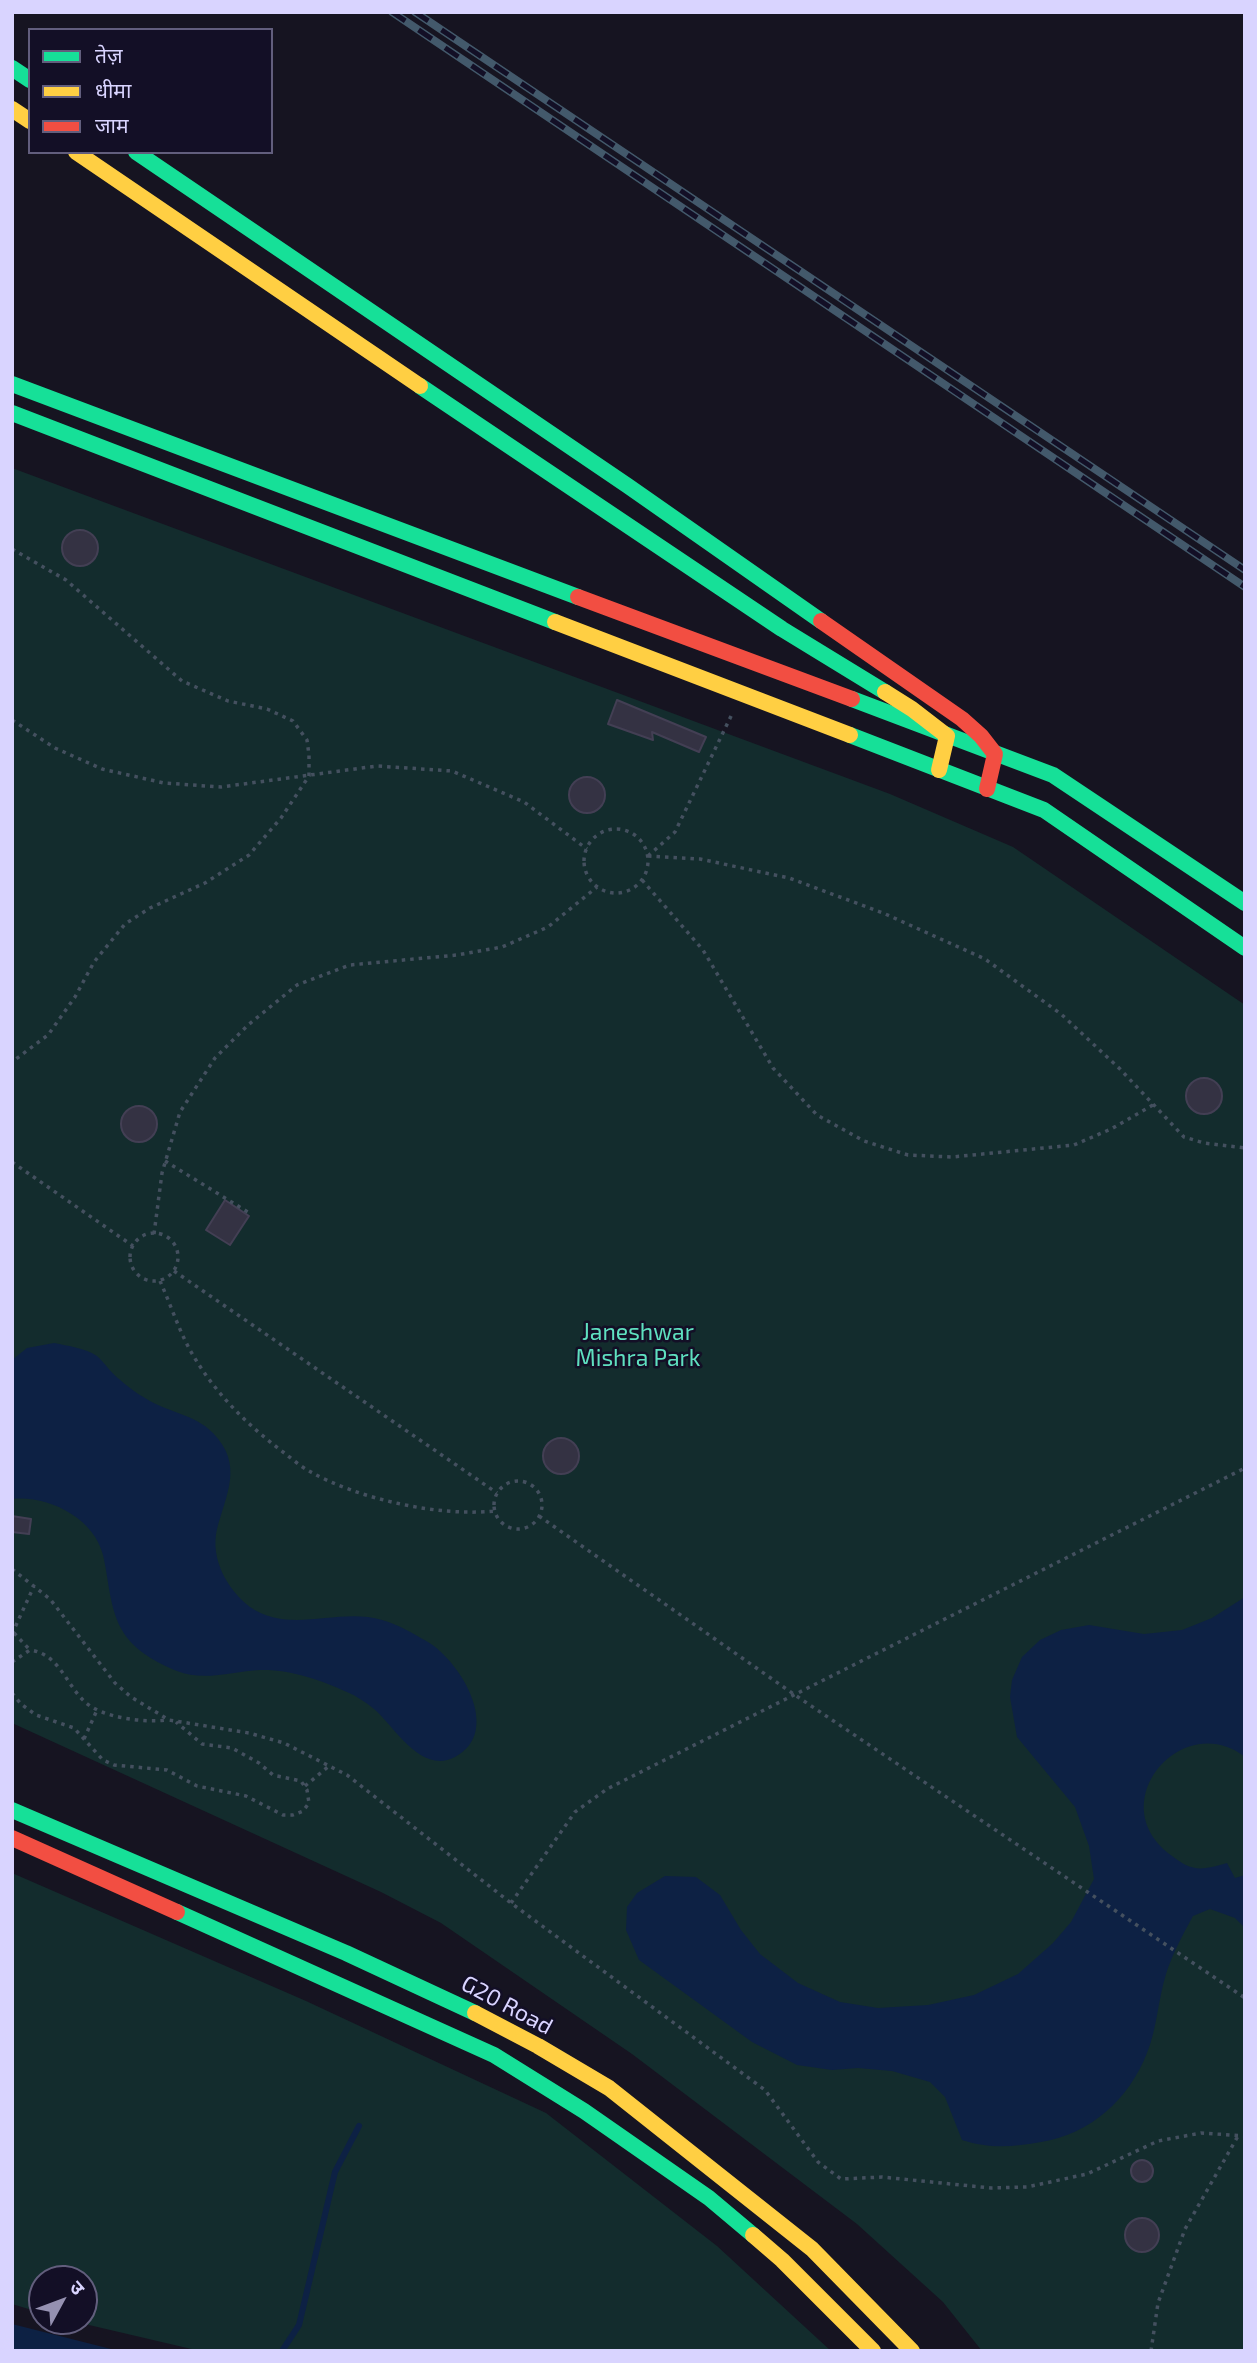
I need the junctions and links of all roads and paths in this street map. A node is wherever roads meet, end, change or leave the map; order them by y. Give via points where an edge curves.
1 (12, 68) edge
2 (28, 79) edge
3 (12, 109) edge
4 (28, 120) edge
5 (79, 154) edge
6 (139, 154) edge
7 (12, 384) edge
8 (12, 413) edge
9 (12, 549) edge
10 (742, 694) junction
11 (12, 720) edge
12 (947, 736) junction
13 (995, 754) junction
14 (939, 770) junction
15 (309, 776) junction
16 (987, 789) junction
17 (587, 849) junction
18 (648, 856) junction
19 (642, 880) junction
20 (597, 887) junction
21 (1245, 903) edge
22 (1245, 948) edge
23 (12, 1062) edge
24 (1153, 1105) junction
25 (1245, 1148) edge
26 (165, 1161) junction
27 (12, 1162) edge
28 (251, 1214) dead end
29 (154, 1234) junction
30 (133, 1246) junction
31 (174, 1271) junction
32 (160, 1281) junction
33 (1245, 1468) edge
34 (497, 1493) junction
35 (495, 1511) junction
36 (539, 1516) junction
37 (12, 1569) edge
38 (34, 1586) junction
39 (13, 1633) edge
40 (30, 1650) junction
41 (12, 1662) edge
42 (12, 1693) edge
43 (795, 1695) junction
44 (97, 1710) junction
45 (169, 1720) junction
46 (174, 1721) junction
47 (84, 1739) junction
48 (329, 1766) junction
49 (305, 1786) junction
50 (12, 1810) edge
51 (12, 1838) edge
52 (511, 1903) junction
53 (1245, 1998) edge
54 (461, 2006) junction
55 (442, 2032) junction
56 (1238, 2136) junction
57 (1245, 2137) edge
58 (873, 2351) edge
59 (912, 2351) edge
60 (1151, 2351) edge

1 - 2 street
3 - 4 street
5 - 12 street via 643,537
6 - 13 street via 871,653 962,719
7 - 12 street
8 - 10 street
9 - 15 path via 66,580 181,681 293,721 307,740
10 - 14 street
10 - 18 path via 675,832
11 - 15 path via 55,748 102,769 164,783 221,787
12 - 13 street
12 - 14 street
13 - 16 street
13 - 21 street via 1053,775
14 - 16 street
15 - 17 path via 377,766 452,771 524,802
15 - 23 path via 249,855 125,924 94,962 48,1035
16 - 22 street via 1044,810
17 - 18 path via 599,834 624,830 635,835
17 - 20 path via 584,866
18 - 19 path
18 - 24 path via 700,859 789,878 883,913 985,959 1061,1014
19 - 20 path via 621,893
19 - 24 path via 703,950 774,1068 817,1115 864,1141 908,1155 952,1157 1074,1145
20 - 26 path via 548,927 502,947 350,965 297,985 215,1058 180,1112
24 - 25 path via 1184,1137
26 - 28 path
26 - 29 path
27 - 30 path
29 - 30 path
29 - 31 path via 176,1246
30 - 32 path via 136,1272 142,1278
31 - 32 path
31 - 34 path
32 - 35 path via 190,1349 219,1392 252,1428 308,1471 349,1489 424,1510
33 - 43 path
34 - 35 path
34 - 36 path via 511,1482 530,1484 541,1498
35 - 36 path via 507,1526 516,1528 525,1528
36 - 43 path
37 - 38 path
38 - 39 path
38 - 45 path via 50,1599 115,1683
39 - 40 path
40 - 41 path
40 - 44 path via 50,1658 83,1701
42 - 47 path via 36,1715 74,1728
43 - 52 path via 607,1789 575,1812
43 - 53 path
44 - 45 path via 147,1723
44 - 47 path
45 - 46 path
46 - 48 path via 284,1743
46 - 49 path via 202,1744 232,1748 273,1775
47 - 49 path via 114,1765 167,1770 197,1786 246,1796 283,1815 303,1811 309,1803
48 - 49 path
48 - 52 path via 406,1819
50 - 54 street, G20 Road
51 - 55 street
52 - 56 path via 765,2090 818,2162 841,2179 882,2177 1027,2187 1087,2174 1158,2141 1201,2133
54 - 55 street
54 - 59 street, G20 Road via 609,2088 811,2249
55 - 58 street via 494,2055 709,2197 782,2260
56 - 57 path
56 - 60 path via 1185,2229 1158,2303

